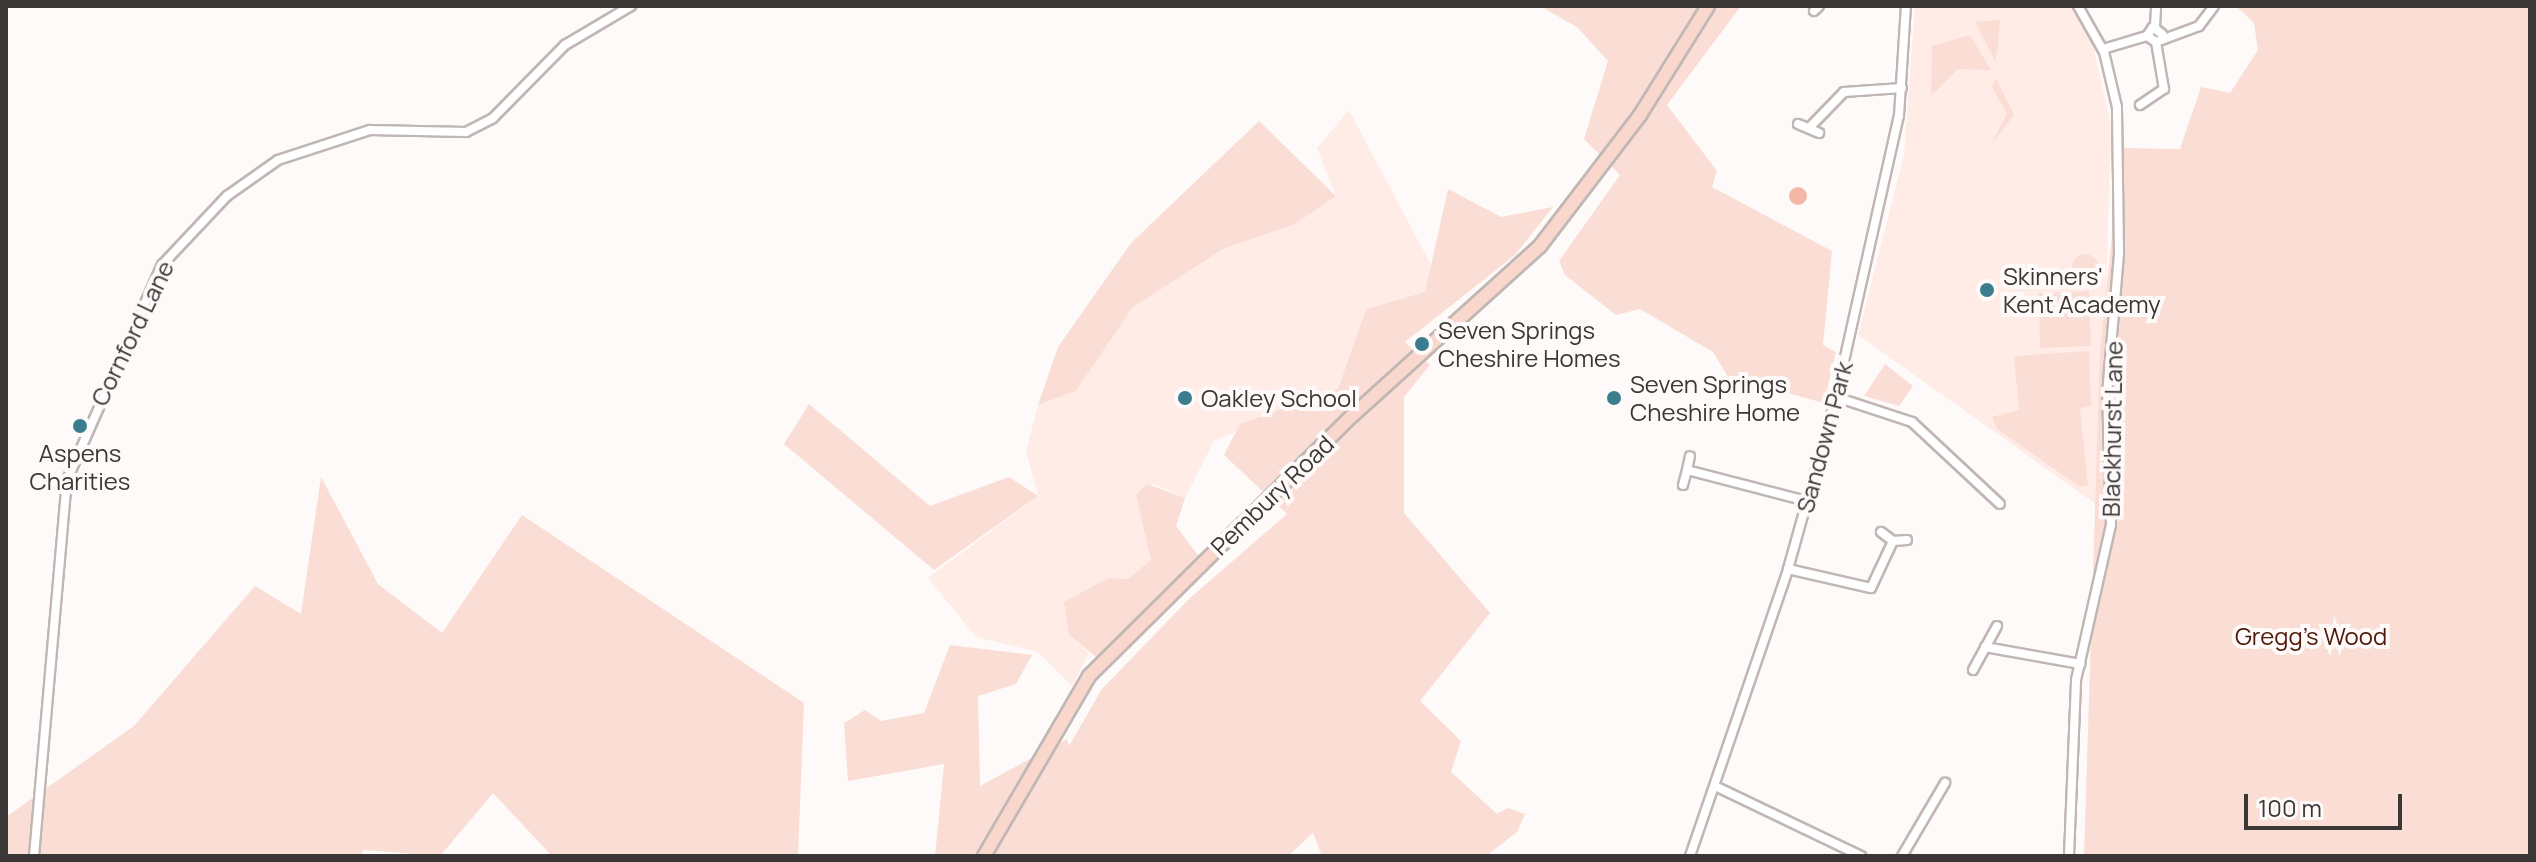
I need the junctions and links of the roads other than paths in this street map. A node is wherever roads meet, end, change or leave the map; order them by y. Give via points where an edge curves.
1 (631, 6) edge
2 (1708, 6) edge
3 (1906, 6) edge
4 (2078, 6) edge
5 (2156, 6) edge
6 (2214, 6) edge
7 (2158, 34) junction
8 (2103, 49) junction
9 (1902, 88) junction
10 (2140, 105) dead end
11 (1798, 124) dead end
12 (1809, 128) junction
13 (1819, 133) dead end
14 (1836, 397) junction
15 (1690, 456) dead end
16 (1687, 470) junction
17 (1683, 485) dead end
18 (1807, 501) junction
19 (2000, 504) dead end
20 (1881, 532) dead end
21 (1907, 540) dead end
22 (1893, 541) junction
23 (1788, 569) junction
24 (1997, 626) dead end
25 (1985, 647) junction
26 (2080, 664) junction
27 (1973, 670) dead end
28 (1945, 783) dead end
29 (1717, 787) junction
30 (34, 856) edge
31 (984, 856) edge
32 (1690, 856) edge
33 (1861, 856) edge
34 (1902, 856) edge
35 (2069, 856) edge

1 - 30 street, Cornford Lane via 565,45 493,118 466,132 370,130 278,160 227,196 162,265 67,480
2 - 31 main road, Pembury Road via 1640,115 1540,246 1101,661
3 - 9 street, Sandown Park
4 - 8 street, Blackhurst Lane
5 - 7 street
6 - 7 street via 2199,26
7 - 8 street
7 - 10 street via 2164,89
8 - 26 street, Blackhurst Lane via 2117,121 2119,253 2107,394 2111,525
9 - 12 street via 1844,92
9 - 14 street, Sandown Park
11 - 12 street
12 - 13 street
14 - 18 street, Sandown Park
14 - 19 street via 1912,422
15 - 16 street
16 - 17 street
16 - 18 street
18 - 23 street, Sandown Park
20 - 22 street
21 - 22 street
22 - 23 street via 1871,588
23 - 29 street, Sandown Park
24 - 25 street
25 - 26 street
25 - 27 street
26 - 35 street, Blackhurst Lane
28 - 34 street
29 - 32 street, Sandown Park
29 - 33 street

